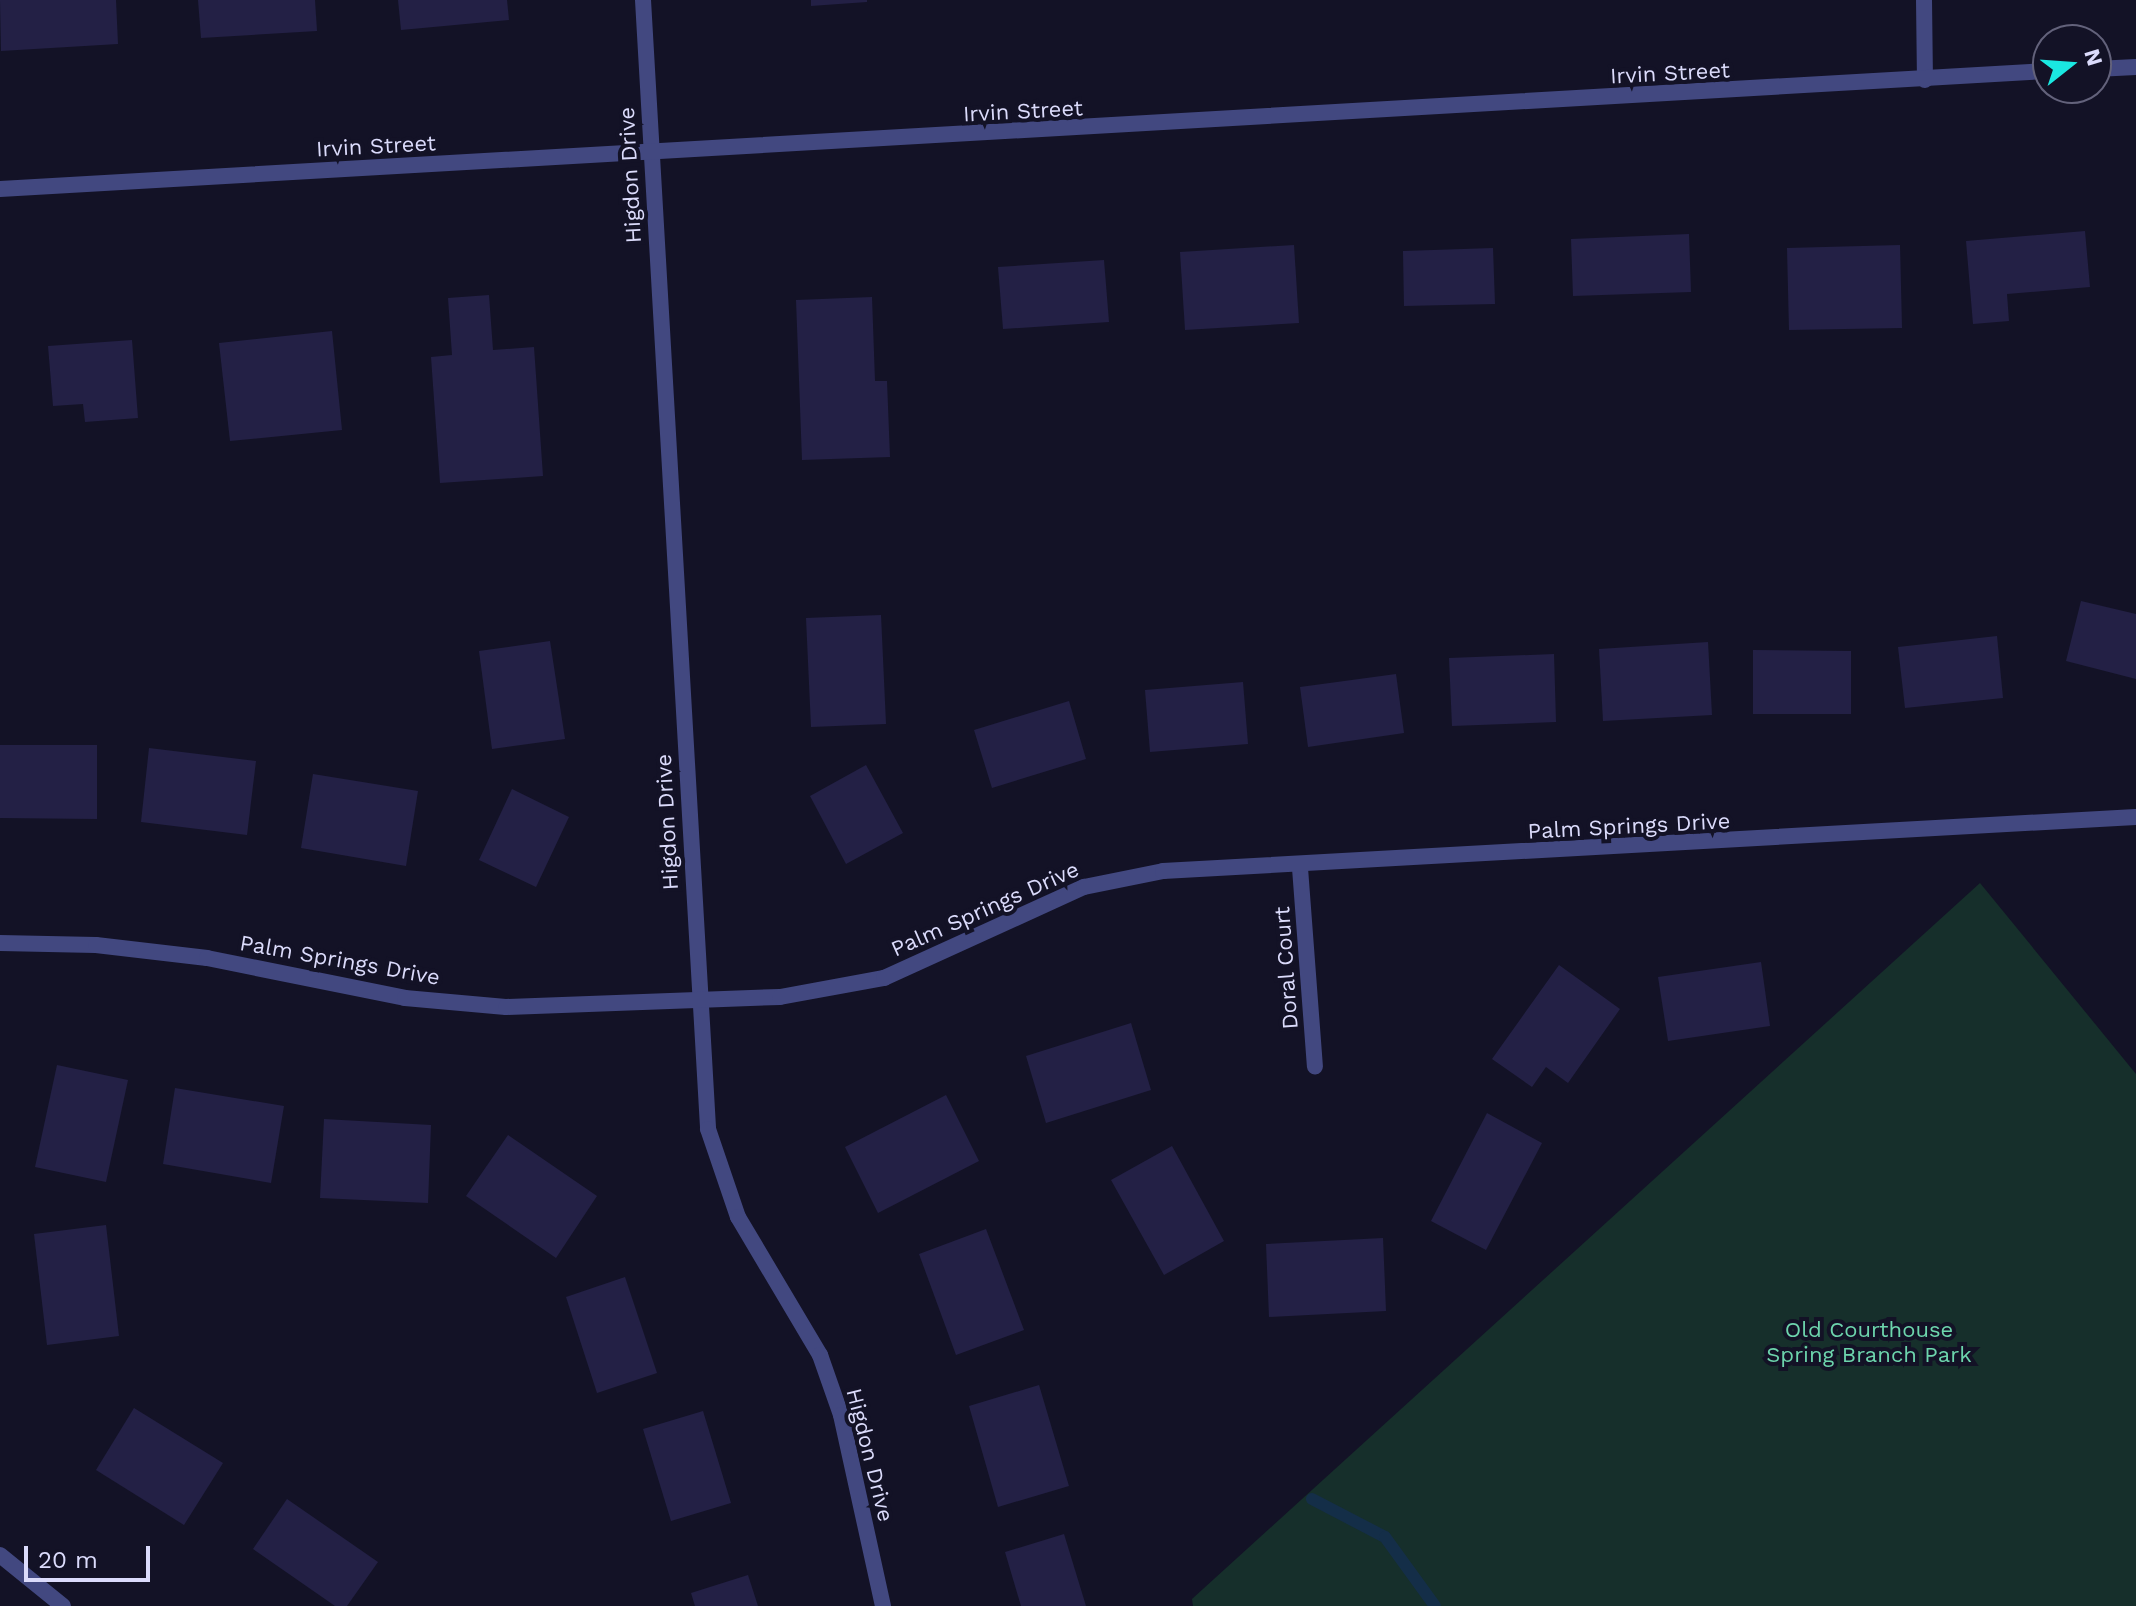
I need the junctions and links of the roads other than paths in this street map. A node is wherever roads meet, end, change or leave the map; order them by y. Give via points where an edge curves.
1 (643, 0) edge
2 (1924, 0) edge
3 (2136, 67) edge
4 (2112, 68) edge
5 (2032, 72) edge
6 (1925, 80) junction
7 (650, 152) junction
8 (0, 189) edge
9 (2136, 817) edge
10 (1300, 868) junction
11 (0, 943) edge
12 (700, 1001) junction
13 (1315, 1066) dead end
14 (0, 1555) edge
15 (63, 1606) edge
16 (883, 1606) edge

1 - 7 street, Higdon Drive
2 - 6 street
3 - 4 street
5 - 6 street, Irvin Street
6 - 7 street, Irvin Street
7 - 8 street, Irvin Street
7 - 12 street, Higdon Drive
9 - 10 street, Palm Springs Drive
10 - 12 street, Palm Springs Drive via 1163,871 1084,887 884,978 780,997
10 - 13 street, Doral Court
11 - 12 street, Palm Springs Drive via 96,945 207,958 405,998 506,1007
12 - 16 street, Higdon Drive via 708,1129 719,1174 738,1217 820,1355 841,1415
14 - 15 street

